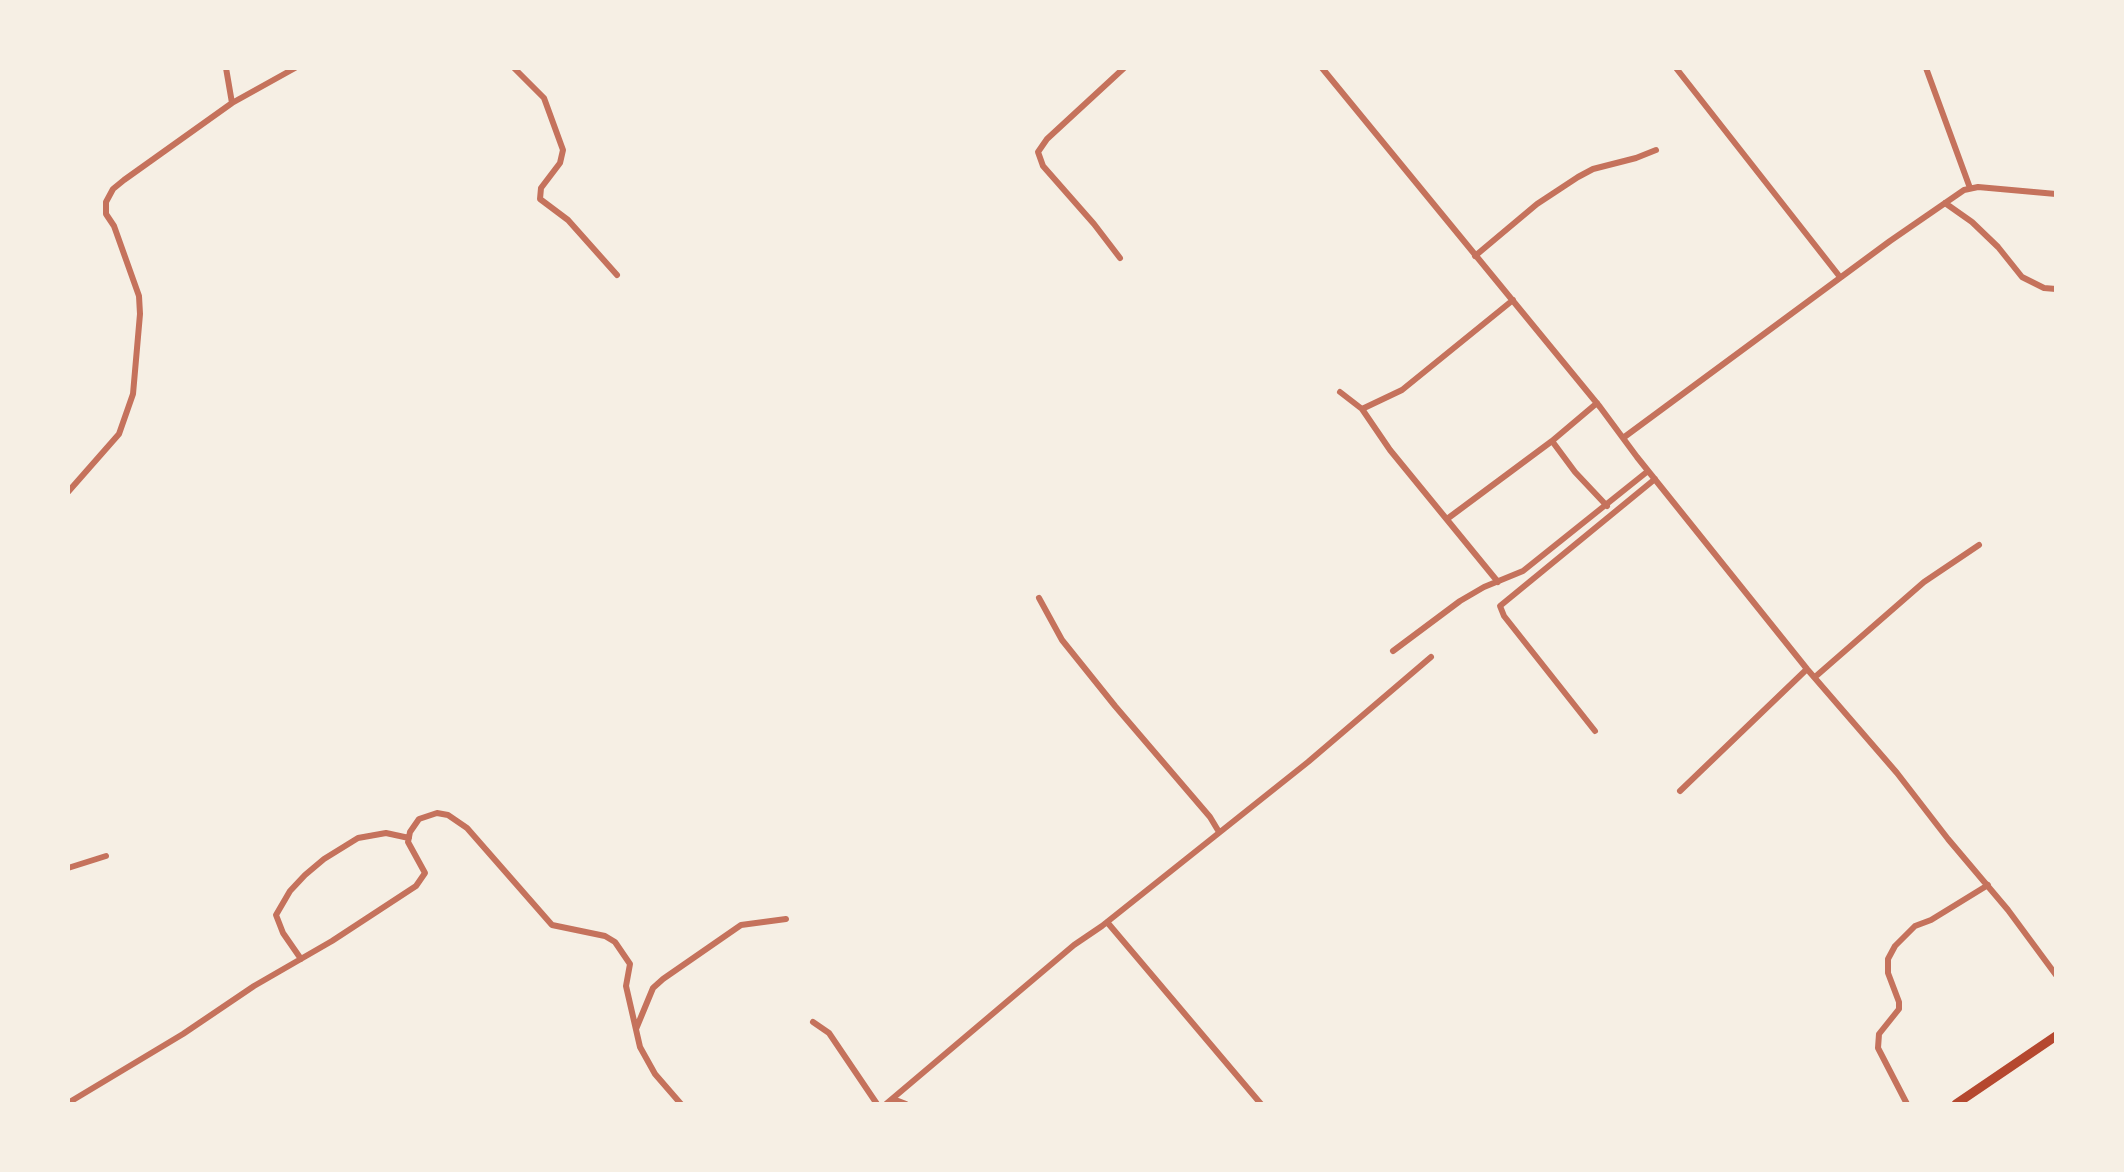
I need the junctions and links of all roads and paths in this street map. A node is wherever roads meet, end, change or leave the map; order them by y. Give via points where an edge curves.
1 (226, 68) edge
2 (295, 68) edge
3 (514, 68) edge
4 (1124, 68) edge
5 (1322, 68) edge
6 (1676, 68) edge
7 (1926, 68) edge
8 (232, 103) junction
9 (1656, 150) dead end
10 (1970, 188) junction
11 (2056, 194) edge
12 (1945, 203) junction
13 (1475, 256) junction
14 (1120, 258) dead end
15 (617, 275) dead end
16 (1840, 277) junction
17 (2056, 289) edge
18 (1513, 300) junction
19 (1340, 392) dead end
20 (1597, 403) junction
21 (1362, 409) junction
22 (1623, 438) junction
23 (1552, 441) junction
24 (1648, 471) junction
25 (1655, 479) junction
26 (68, 492) edge
27 (1607, 506) junction
28 (1447, 519) junction
29 (1979, 545) dead end
30 (1498, 582) junction
31 (1039, 598) dead end
32 (1393, 651) dead end
33 (1431, 657) dead end
34 (1807, 669) junction
35 (1815, 677) junction
36 (1595, 731) dead end
37 (1680, 791) dead end
38 (1219, 832) junction
39 (409, 838) junction
40 (106, 856) dead end
41 (68, 868) edge
42 (1988, 885) junction
43 (786, 919) dead end
44 (1107, 922) junction
45 (301, 959) junction
46 (2056, 975) edge
47 (813, 1022) dead end
48 (636, 1029) junction
49 (2056, 1036) edge
50 (893, 1099) junction
51 (68, 1103) edge
52 (681, 1104) edge
53 (877, 1104) edge
54 (886, 1104) edge
55 (906, 1104) edge
56 (1261, 1104) edge
57 (1907, 1104) edge
58 (1956, 1104) edge

1 - 8 street
2 - 8 street
3 - 15 street via 544,98 563,150 540,199 568,220
4 - 14 street via 1038,152 1043,166
5 - 13 street
6 - 16 street
7 - 10 street
8 - 26 street via 124,180 106,202 139,296 133,394 119,434
9 - 13 street via 1578,177
10 - 11 street
10 - 12 street
12 - 16 street
12 - 17 street via 1972,222 2022,277
13 - 18 street
16 - 22 street
18 - 20 street
18 - 21 street via 1412,383
19 - 21 street
20 - 22 street
20 - 23 street
21 - 28 street
22 - 24 street
23 - 27 street
23 - 28 street
24 - 25 street
24 - 27 street
25 - 34 street
25 - 36 street via 1500,606
27 - 30 street via 1523,571
28 - 30 street
29 - 35 street via 1924,582
30 - 32 street via 1460,601
31 - 38 street via 1062,640
33 - 38 street
34 - 35 street
34 - 37 street
35 - 42 street
38 - 44 street
39 - 45 street via 424,868 421,882
39 - 45 street via 376,833 358,838 324,859 290,891 276,918
39 - 48 street via 424,817 448,815 479,840 552,925 615,942 630,964 626,986
40 - 41 street
42 - 46 street
42 - 57 street via 1915,926 1888,959 1899,1009 1879,1034 1878,1048
43 - 48 street via 741,925 663,979 649,996
44 - 50 street
44 - 56 street
45 - 51 street
47 - 53 street via 829,1033
48 - 52 street via 644,1057
49 - 58 main road
50 - 54 street
50 - 55 street

